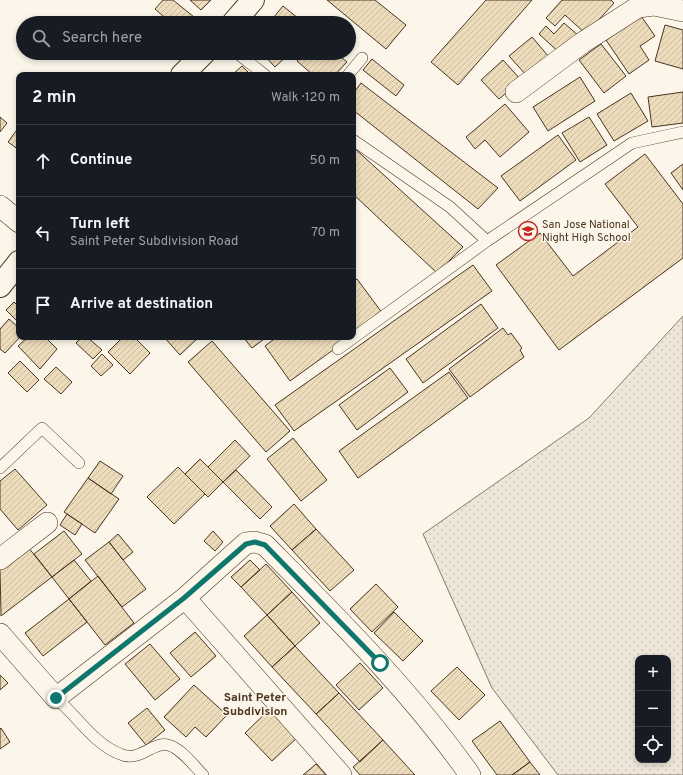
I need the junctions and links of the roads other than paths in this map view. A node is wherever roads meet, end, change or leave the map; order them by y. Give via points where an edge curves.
1 (253, 0) edge
2 (683, 11) edge
3 (239, 16) edge
4 (362, 58) dead end
5 (197, 60) edge
6 (246, 60) edge
7 (185, 72) edge
8 (261, 72) edge
9 (350, 72) edge
10 (516, 92) dead end
11 (683, 132) edge
12 (356, 142) edge
13 (0, 206) edge
14 (16, 219) edge
15 (487, 241) junction
16 (16, 266) edge
17 (0, 286) edge
18 (356, 336) edge
19 (350, 340) edge
20 (338, 349) dead end
21 (79, 463) dead end
22 (0, 468) edge
23 (47, 523) dead end
24 (0, 559) edge
25 (184, 598) junction
26 (0, 634) edge
27 (56, 698) junction
28 (203, 775) edge
29 (342, 775) edge
30 (470, 775) edge

1 - 3 main road
2 - 10 street via 654,5 638,7 582,43
4 - 9 lane
5 - 7 main road
6 - 8 lane
11 - 15 lane via 632,143
12 - 15 lane via 450,207
13 - 14 street
15 - 18 lane
16 - 17 main road
19 - 20 lane
21 - 22 lane via 42,428
23 - 24 street
25 - 27 street
25 - 29 street
25 - 30 street via 246,544 255,542 265,545 380,663 455,753
26 - 27 street
27 - 28 lane via 108,749 130,756 144,754 160,744 169,745

